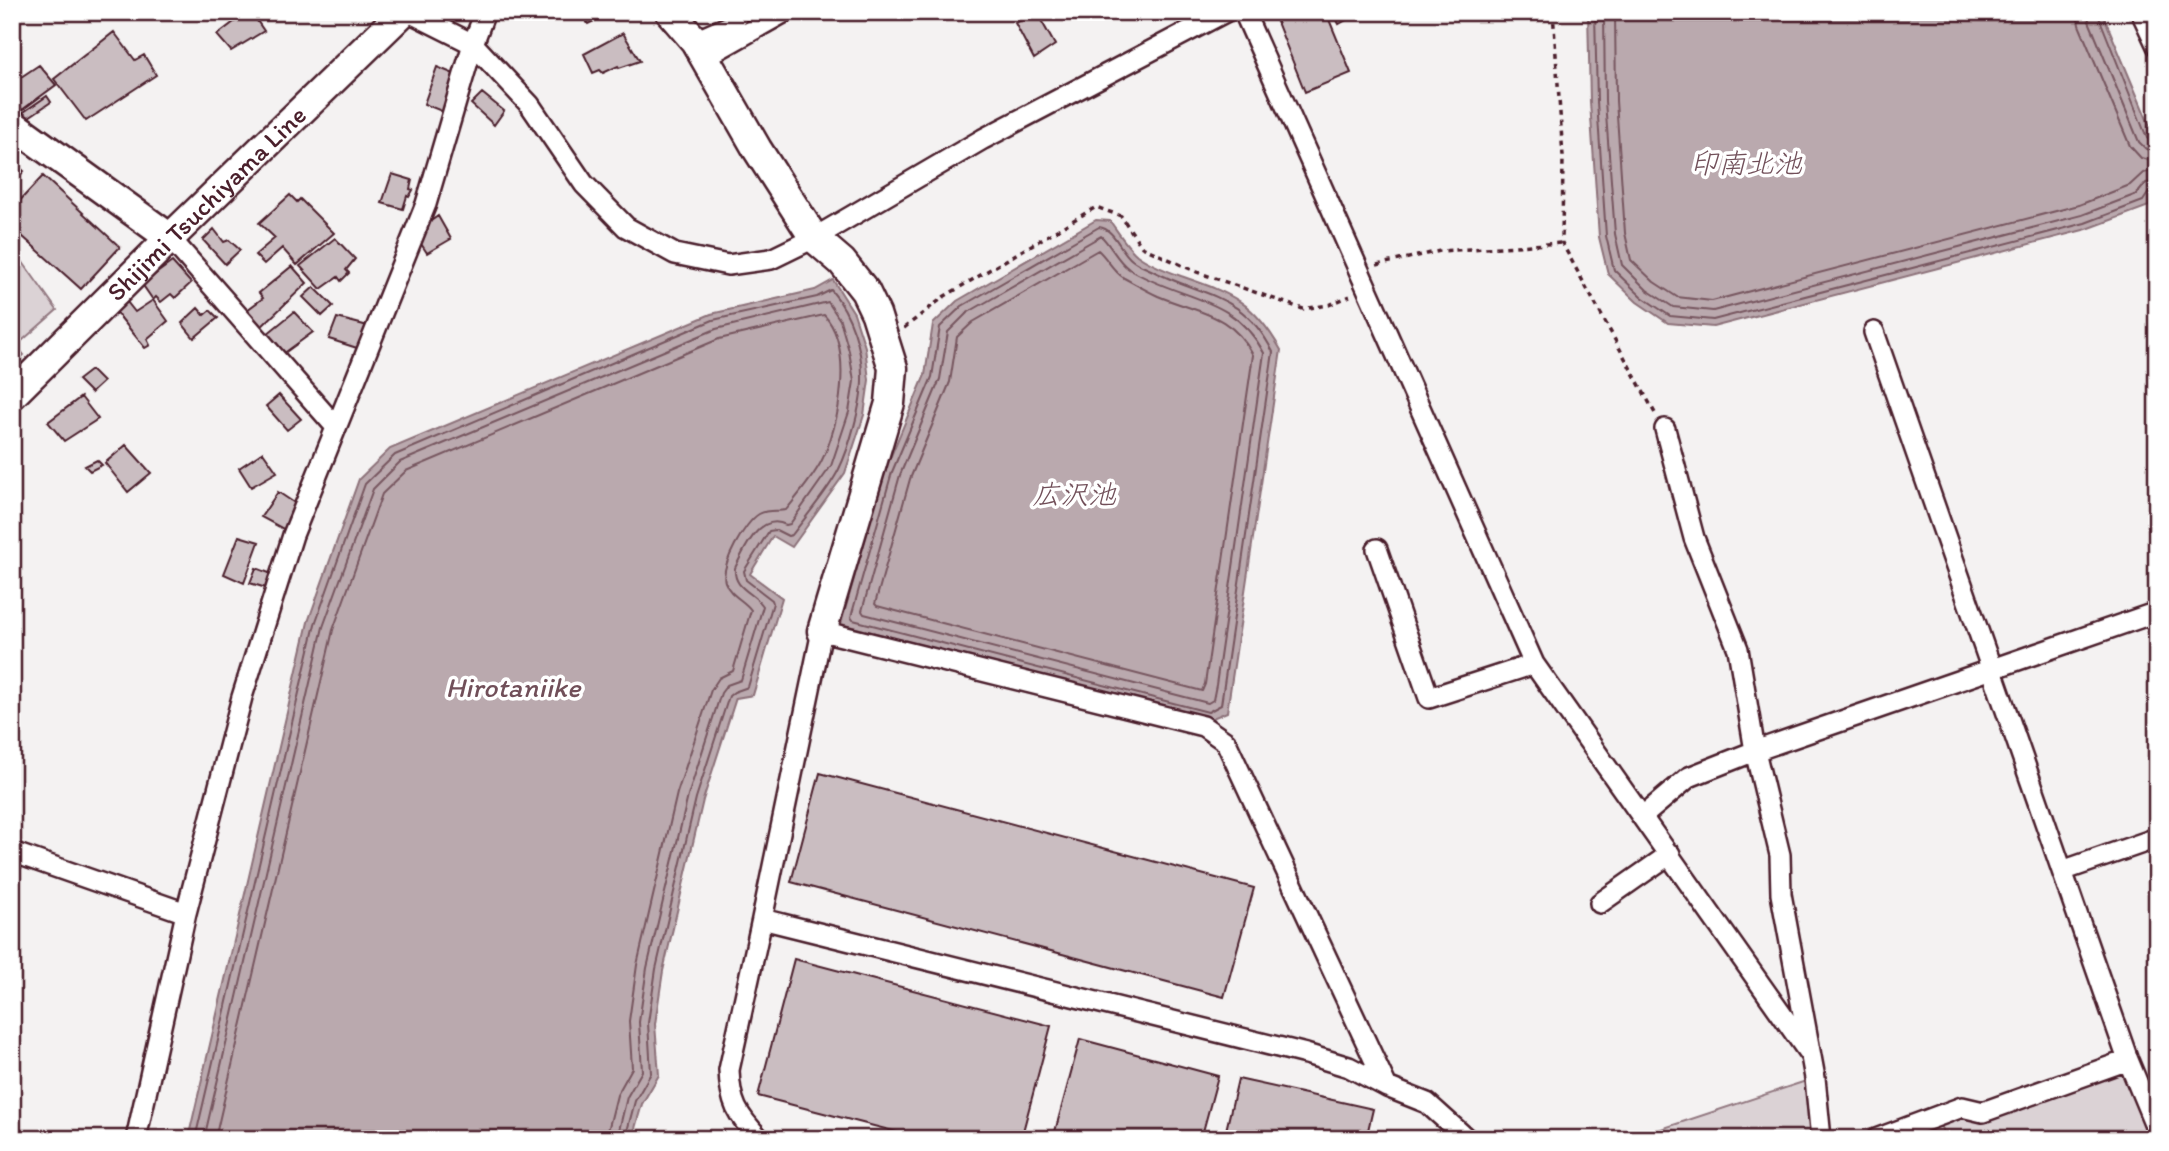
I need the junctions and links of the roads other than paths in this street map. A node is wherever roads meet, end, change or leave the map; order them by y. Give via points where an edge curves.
1 (403, 12) edge
2 (409, 12) edge
3 (485, 12) edge
4 (670, 12) edge
5 (738, 12) edge
6 (757, 12) edge
7 (785, 12) edge
8 (1225, 12) edge
9 (1244, 12) edge
10 (2141, 12) edge
11 (750, 32) junction
12 (473, 44) junction
13 (2157, 46) edge
14 (700, 49) junction
15 (12, 124) edge
16 (170, 238) junction
17 (814, 238) junction
18 (1874, 332) dead end
19 (12, 395) edge
20 (335, 426) junction
21 (1665, 429) road end
22 (1377, 549) dead end
23 (2157, 612) edge
24 (822, 631) junction
25 (1534, 664) junction
26 (1990, 671) junction
27 (1755, 751) junction
28 (1643, 816) junction
29 (2157, 838) edge
30 (12, 852) edge
31 (1670, 854) junction
32 (2062, 871) junction
33 (1600, 903) dead end
34 (186, 913) junction
35 (762, 919) junction
36 (1811, 1056) junction
37 (2128, 1060) junction
38 (1387, 1087) junction
39 (2157, 1130) edge
40 (136, 1139) edge
41 (760, 1139) edge
42 (1467, 1139) edge
43 (1821, 1139) edge
44 (1876, 1139) edge

1 - 16 street, Shijimi Tsuchiyama Line
2 - 12 street
3 - 12 street
4 - 14 street
5 - 14 street via 734,24
6 - 11 street
7 - 11 street
8 - 17 street via 983,139
9 - 25 street
10 - 13 street
11 - 14 street
12 - 17 street via 530,105 584,184 626,228 675,254 728,265 771,259
12 - 20 street via 426,204
14 - 17 street
15 - 16 street
16 - 19 street, Shijimi Tsuchiyama Line
16 - 20 street
17 - 24 street via 842,262 866,292 893,368 890,404
18 - 26 street
20 - 34 street via 293,535 242,697
21 - 27 street via 1694,538 1738,649
22 - 25 street via 1429,698
23 - 26 street
24 - 35 street
24 - 38 street via 1203,726 1226,743
25 - 28 street
26 - 27 street
26 - 32 street
27 - 28 street via 1689,777
27 - 36 street via 1780,855 1781,894
28 - 31 street
29 - 32 street
30 - 34 street
31 - 33 street
31 - 36 street
32 - 37 street
34 - 40 street
35 - 38 street via 1306,1054 1349,1067
35 - 41 street via 729,1070 730,1095 741,1119
36 - 43 street
37 - 39 street
37 - 44 street via 1983,1112 1962,1107
38 - 42 street via 1427,1103

